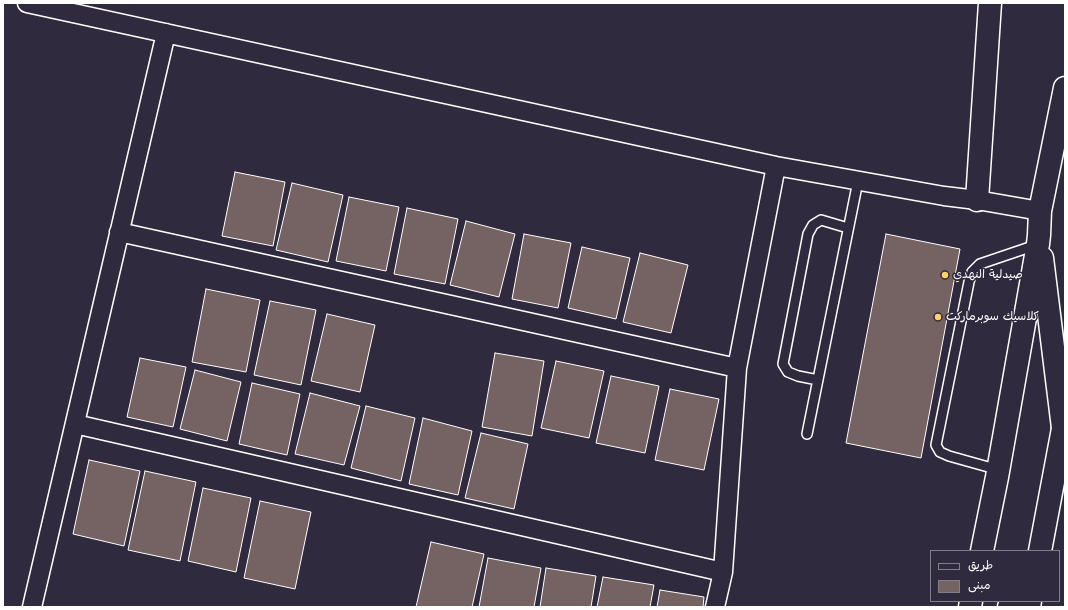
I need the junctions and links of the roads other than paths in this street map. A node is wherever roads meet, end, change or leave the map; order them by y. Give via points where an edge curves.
1 (27, 3) edge
2 (990, 3) edge
3 (166, 34) junction
4 (1065, 88) edge
5 (776, 166) junction
6 (858, 181) junction
7 (978, 200) junction
8 (1040, 211) junction
9 (848, 228) junction
10 (119, 232) junction
11 (1038, 240) junction
12 (737, 368) junction
13 (818, 380) junction
14 (1064, 423) edge
15 (75, 424) junction
16 (807, 434) dead end
17 (999, 470) junction
18 (1039, 546) edge
19 (982, 550) edge
20 (722, 572) junction
21 (32, 607) edge
22 (715, 607) edge

1 - 3 street
2 - 7 main road
3 - 5 street
3 - 10 street
4 - 8 main road
5 - 6 street
5 - 12 street
6 - 7 street
6 - 9 lane
7 - 8 street
8 - 11 main road
9 - 13 lane
9 - 13 lane via 821,220 813,225 808,234 783,364 788,372
10 - 12 street
10 - 15 street
11 - 14 main road
11 - 17 main road
11 - 17 lane via 980,264 972,272 936,445 940,452 949,456
12 - 20 street
13 - 16 lane
14 - 18 main road
15 - 20 street
15 - 21 street
17 - 19 main road
20 - 22 street

